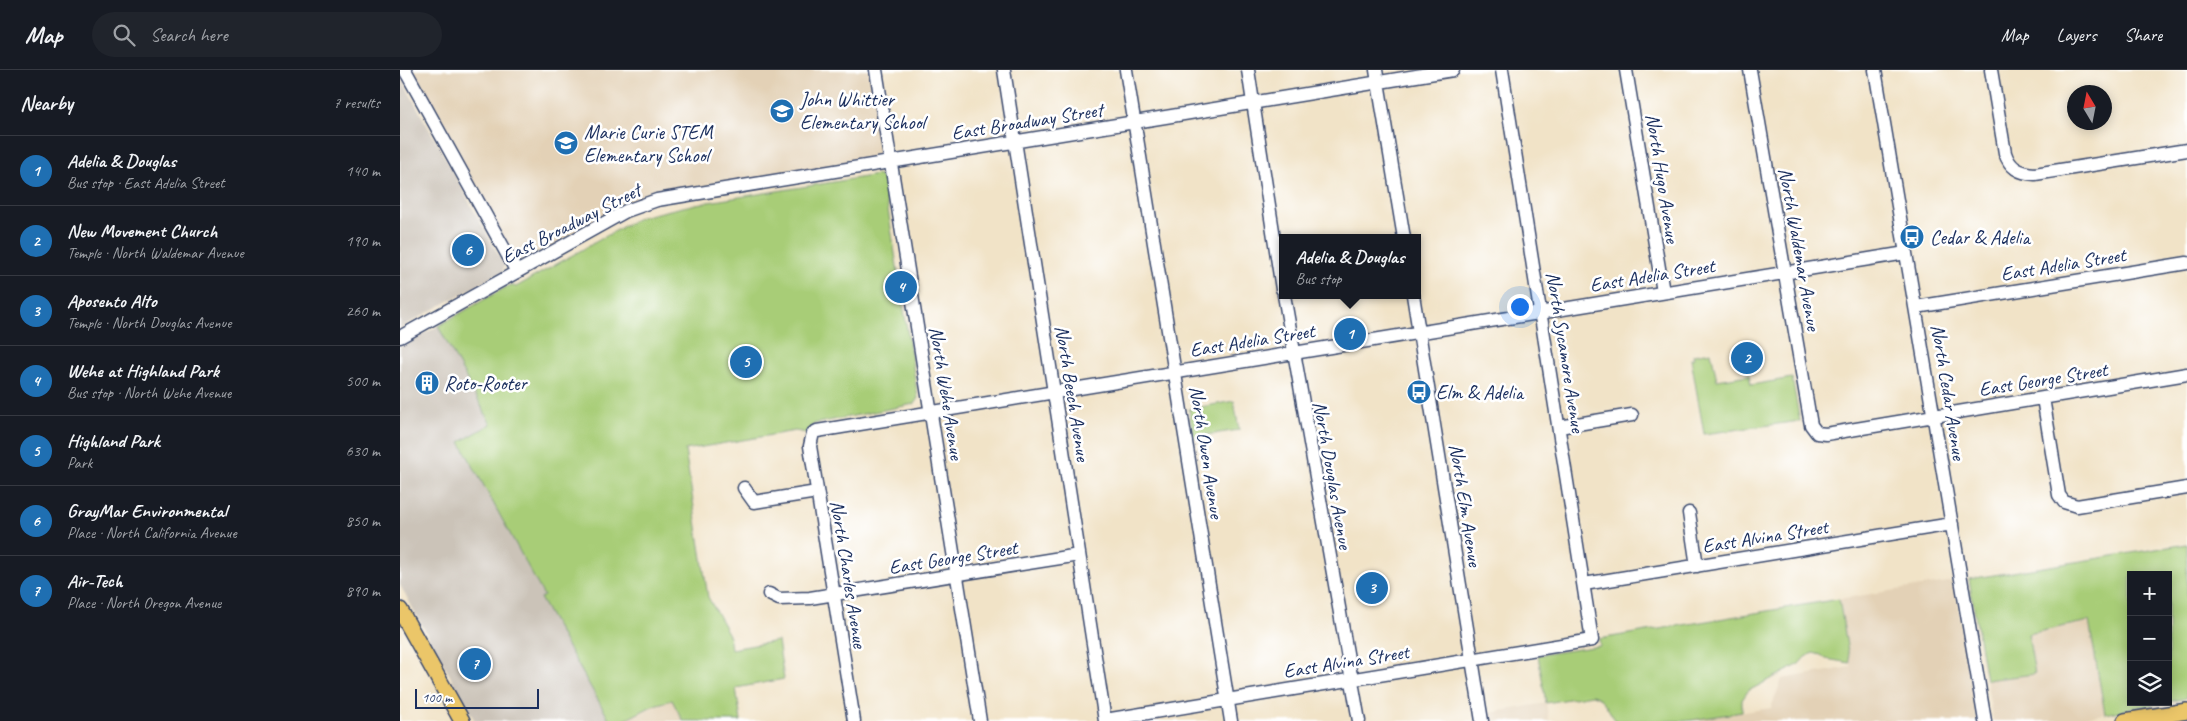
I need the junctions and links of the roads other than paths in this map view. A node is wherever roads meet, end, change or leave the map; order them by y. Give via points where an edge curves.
1 (406, 70) edge
2 (876, 70) edge
3 (1004, 70) edge
4 (1126, 70) edge
5 (1248, 70) edge
6 (1453, 70) edge
7 (1502, 70) edge
8 (1626, 70) edge
9 (1750, 70) edge
10 (1875, 70) edge
11 (1990, 70) edge
12 (1377, 76) edge
13 (1253, 103) junction
14 (1135, 122) junction
15 (1016, 142) junction
16 (2187, 150) edge
17 (891, 162) junction
18 (1403, 234) edge
19 (1906, 253) junction
20 (2187, 263) edge
21 (1279, 270) edge
22 (517, 272) junction
23 (1785, 272) junction
24 (1663, 292) junction
25 (1285, 299) edge
26 (1414, 299) edge
27 (1916, 307) junction
28 (1541, 312) junction
29 (1419, 332) junction
30 (400, 337) edge
31 (1293, 353) junction
32 (1175, 372) junction
33 (2187, 374) edge
34 (1054, 392) junction
35 (2043, 398) junction
36 (931, 412) junction
37 (1632, 415) dead end
38 (1934, 416) junction
39 (1559, 428) junction
40 (813, 433) joint
41 (1817, 433) joint
42 (744, 488) dead end
43 (2187, 488) edge
44 (817, 492) junction
45 (1689, 513) dead end
46 (1952, 524) junction
47 (1079, 555) junction
48 (1697, 566) junction
49 (956, 575) junction
50 (1584, 584) junction
51 (769, 594) dead end
52 (833, 596) junction
53 (400, 610) edge
54 (1592, 640) joint
55 (1472, 660) junction
56 (1351, 680) junction
57 (1227, 700) junction
58 (2187, 711) edge
59 (1105, 720) edge
60 (462, 721) edge
61 (854, 721) edge
62 (980, 721) edge
63 (1231, 721) edge
64 (1359, 721) edge
65 (1482, 721) edge
66 (1985, 721) edge
67 (2125, 721) edge

1 - 22 street
2 - 17 street, North Wehe Avenue
3 - 15 street, North Beech Avenue
4 - 14 street, North Owen Avenue
5 - 13 street
6 - 12 street, East Broadway Street
7 - 28 street, North Sycamore Avenue
8 - 24 street, North Hugo Avenue
9 - 23 street, North Waldemar Avenue
10 - 19 street, North Cedar Avenue
11 - 16 street via 2005,153 2010,164 2020,172 2034,174
12 - 13 street, East Broadway Street
12 - 18 street
13 - 14 street, East Broadway Street
13 - 21 street
14 - 15 street, East Broadway Street
14 - 32 street, North Owen Avenue
15 - 17 street, East Broadway Street
15 - 34 street, North Beech Avenue
17 - 22 street, East Broadway Street via 657,200 626,211
17 - 36 street, North Wehe Avenue
19 - 23 street, East Adelia Street
19 - 27 street, North Cedar Avenue
20 - 27 street, East Adelia Street
22 - 30 street, East Broadway Street
23 - 24 street, East Adelia Street
23 - 41 street, North Waldemar Avenue via 1811,425
24 - 28 street, East Adelia Street
25 - 31 street, North Douglas Avenue
26 - 29 street, North Elm Avenue
27 - 38 street, North Cedar Avenue
28 - 29 street, East Adelia Street
28 - 39 street, North Sycamore Avenue
29 - 31 street, East Adelia Street
29 - 55 street, North Elm Avenue
31 - 32 street, East Adelia Street
31 - 56 street, North Douglas Avenue
32 - 34 street, East Adelia Street
32 - 57 street, North Owen Avenue
33 - 35 street, East George Street
34 - 36 street, East Adelia Street
34 - 47 street, North Beech Avenue
35 - 38 street, East George Street
35 - 43 street via 2059,495 2064,502 2077,506
36 - 40 street, East Adelia Street
36 - 49 street, North Wehe Avenue
37 - 39 street
38 - 41 street, East George Street
38 - 46 street, North Cedar Avenue
39 - 50 street, North Sycamore Avenue
40 - 44 street, North Charles Avenue via 810,446
42 - 44 street via 754,502
44 - 52 street, North Charles Avenue
45 - 48 street
46 - 48 street, East Alvina Street
46 - 66 street, North Cedar Avenue
47 - 49 street, East George Street
47 - 59 street, North Beech Avenue
48 - 50 street, East Alvina Street
49 - 52 street, East George Street
49 - 62 street, North Wehe Avenue
50 - 54 street, North Sycamore Avenue
51 - 52 street, East George Street via 793,600
52 - 61 street, North Charles Avenue
53 - 60 main road
54 - 55 street, East Alvina Street
55 - 56 street, East Alvina Street
55 - 65 street, North Elm Avenue
56 - 57 street, East Alvina Street
56 - 64 street, North Douglas Avenue
57 - 59 street, East Alvina Street
57 - 63 street, North Owen Avenue
58 - 67 main road

